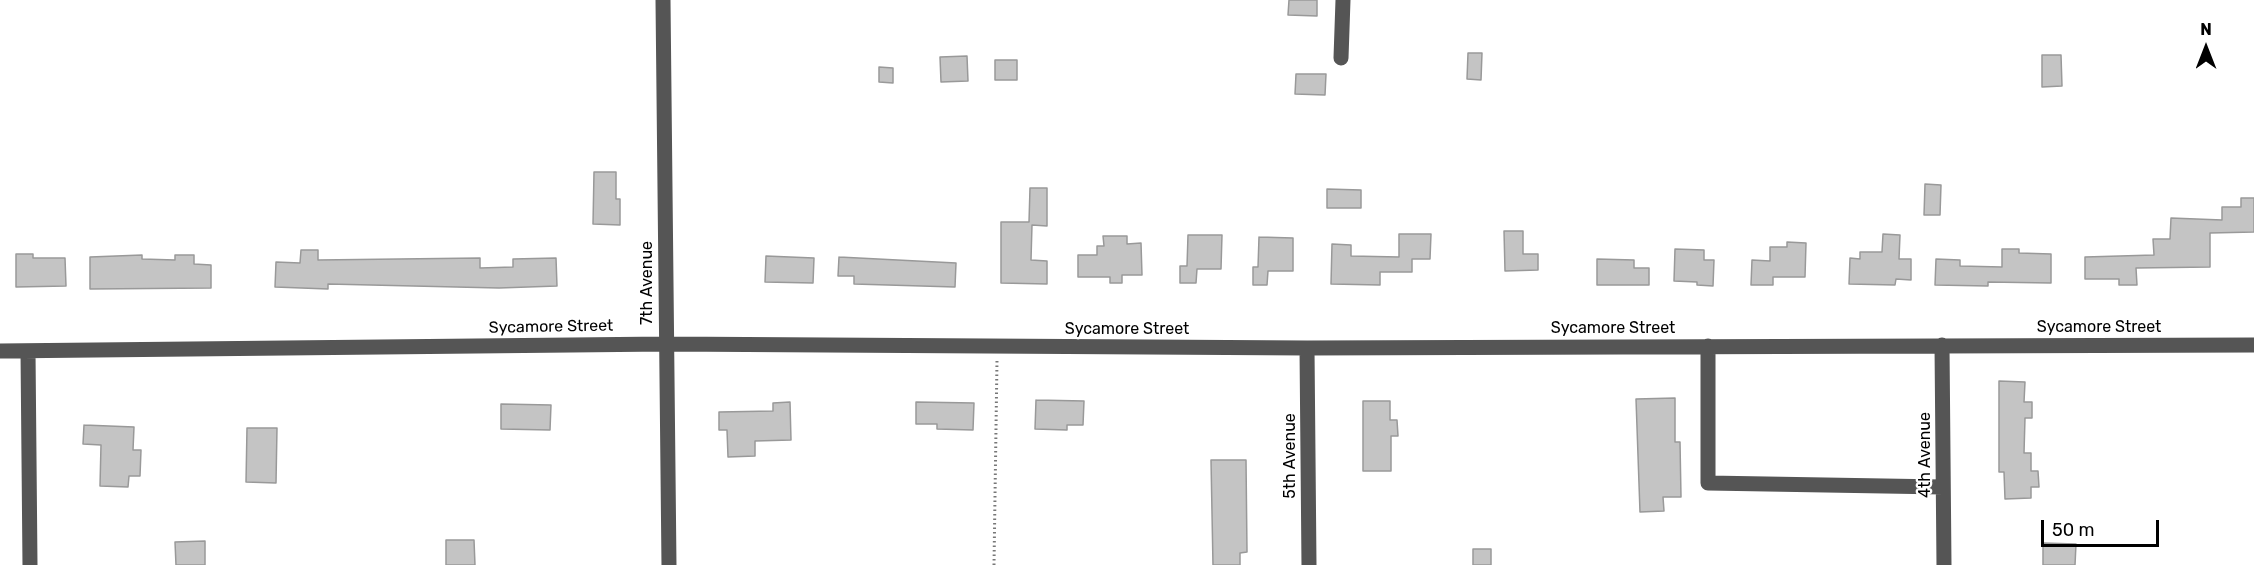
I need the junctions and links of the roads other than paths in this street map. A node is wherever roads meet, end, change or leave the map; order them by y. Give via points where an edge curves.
1 (663, 0) edge
2 (1343, 0) edge
3 (1341, 58) dead end
4 (666, 344) junction
5 (1942, 345) junction
6 (2254, 345) edge
7 (1708, 346) junction
8 (1307, 348) junction
9 (0, 351) edge
10 (28, 351) junction
11 (1943, 488) junction
12 (30, 565) edge
13 (669, 565) edge
14 (1309, 565) edge
15 (1944, 565) edge

1 - 4 street, 7th Avenue
2 - 3 street
4 - 8 street, Sycamore Street
4 - 10 street, Sycamore Street
4 - 13 street, 7th Avenue
5 - 6 street, Sycamore Street
5 - 7 street, Sycamore Street
5 - 11 street, 4th Avenue
7 - 8 street, Sycamore Street
7 - 11 street via 1708,483
8 - 14 street, 5th Avenue
9 - 10 street, Sycamore Street
10 - 12 street
11 - 15 street, 4th Avenue

